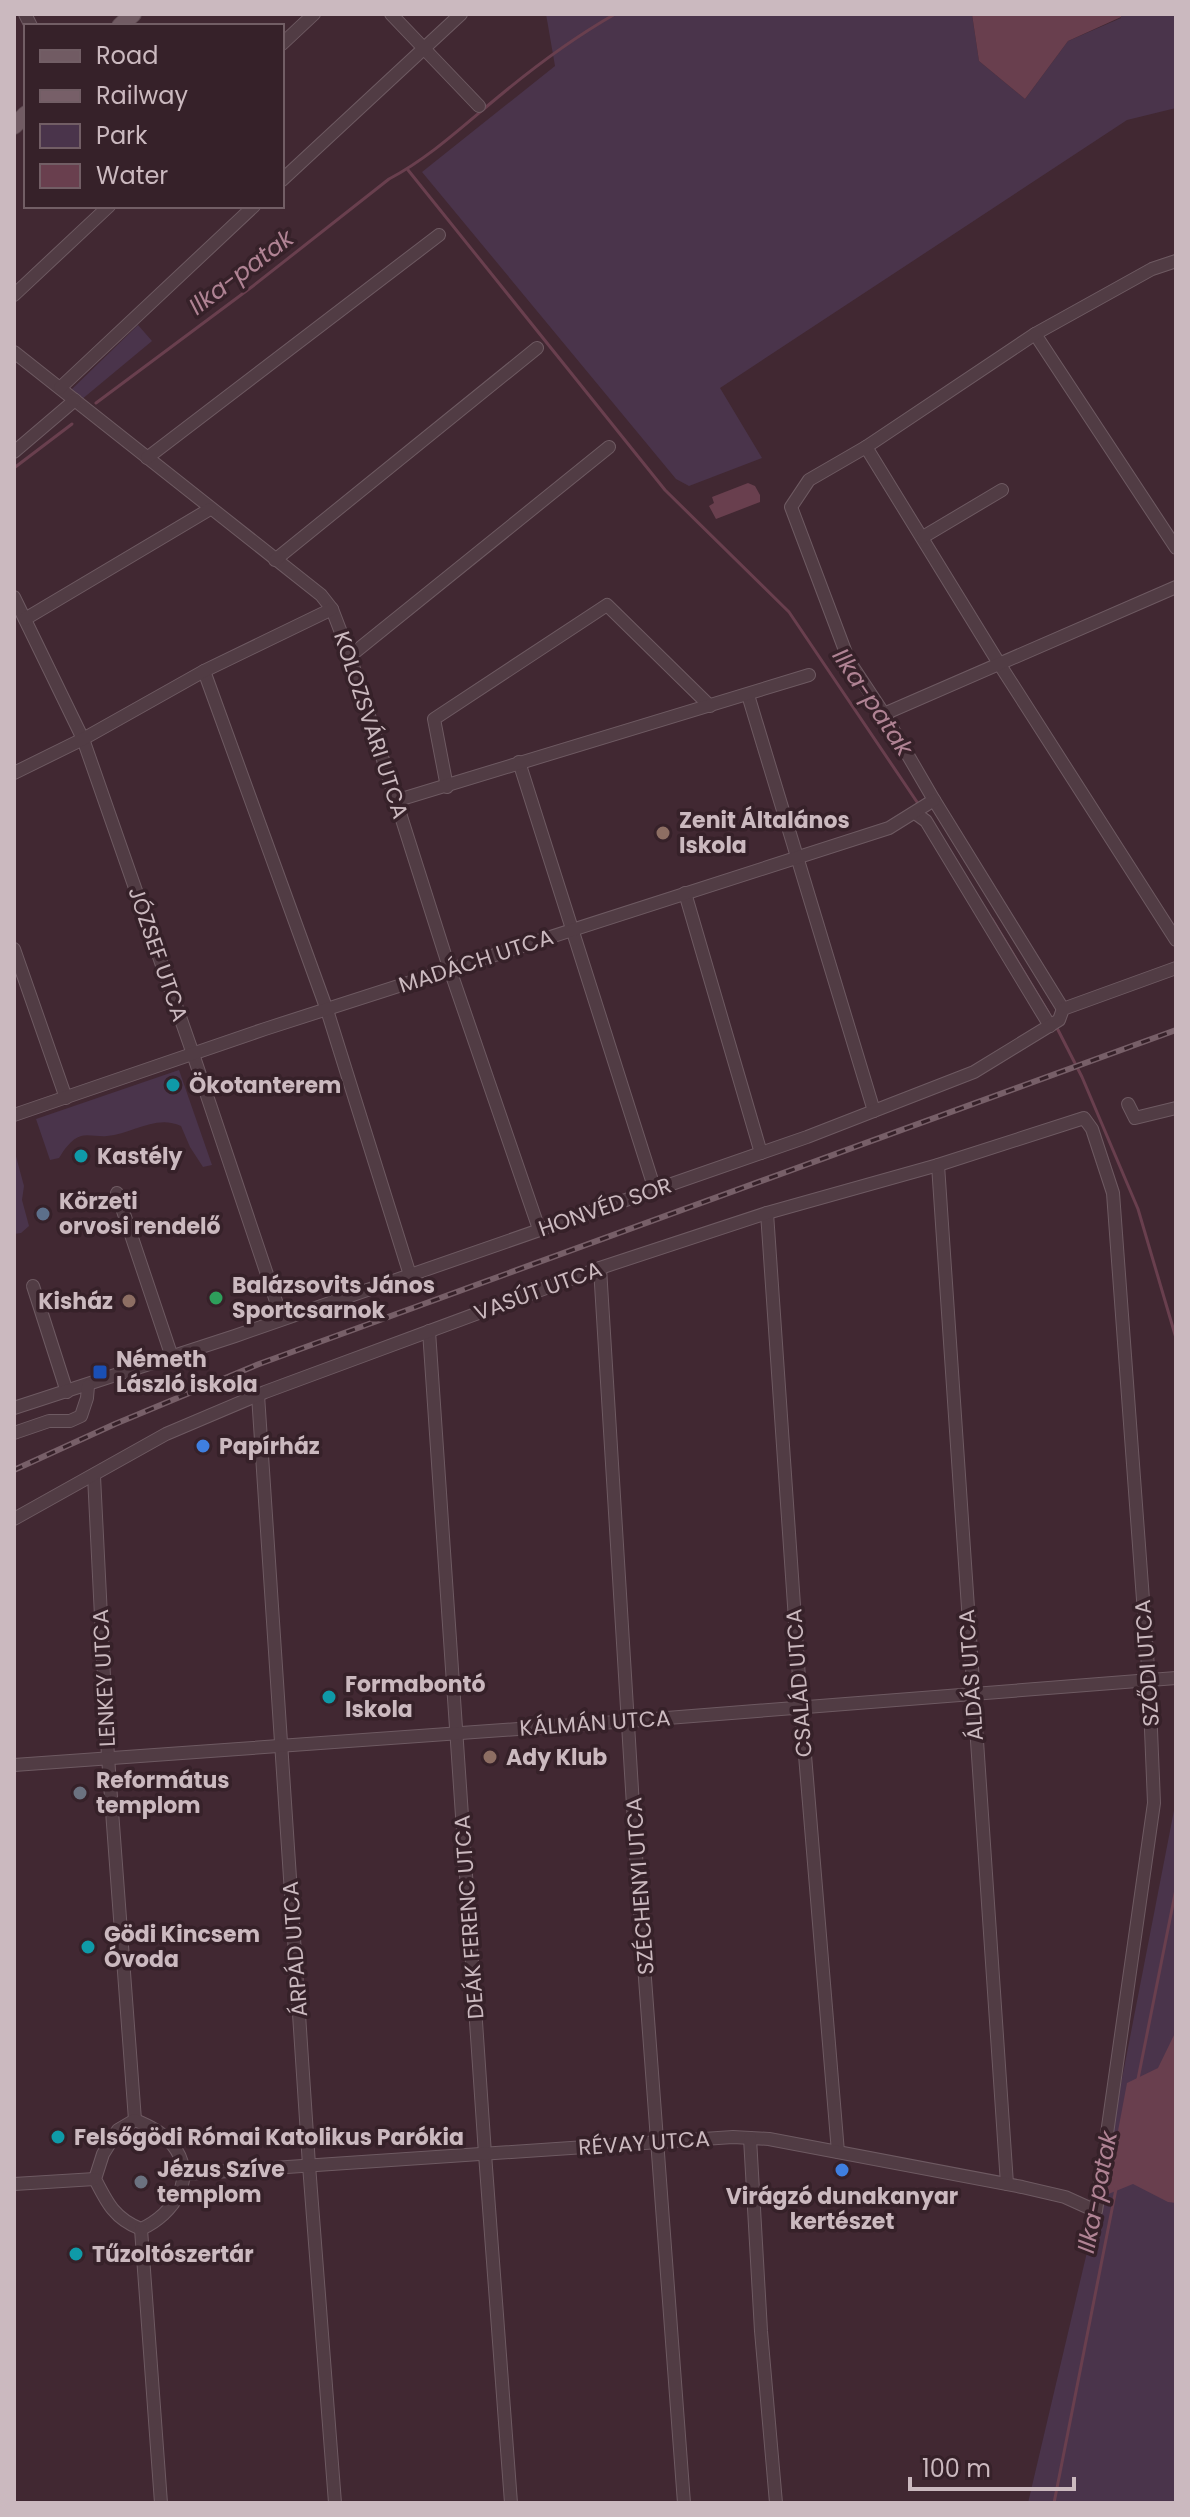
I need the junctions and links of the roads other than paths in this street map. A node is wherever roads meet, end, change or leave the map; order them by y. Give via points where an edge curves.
1 (314, 14) edge
2 (391, 14) edge
3 (461, 14) edge
4 (284, 42) edge
5 (423, 47) junction
6 (479, 106) dead end
7 (284, 178) edge
8 (107, 208) edge
9 (252, 208) edge
10 (439, 235) dead end
11 (1176, 261) edge
12 (14, 295) edge
13 (1035, 334) junction
14 (537, 348) dead end
15 (14, 352) edge
16 (60, 388) junction
17 (79, 404) junction
18 (609, 447) dead end
19 (866, 447) junction
20 (14, 452) edge
21 (147, 458) junction
22 (1002, 490) dead end
23 (210, 509) junction
24 (923, 537) junction
25 (1176, 548) edge
26 (275, 560) junction
27 (1176, 587) edge
28 (14, 597) edge
29 (332, 609) junction
30 (25, 619) junction
31 (350, 656) junction
32 (1000, 665) junction
33 (204, 671) junction
34 (809, 675) dead end
35 (748, 695) junction
36 (710, 706) junction
37 (884, 714) junction
38 (83, 739) junction
39 (519, 762) junction
40 (14, 773) edge
41 (447, 787) junction
42 (395, 801) junction
43 (924, 807) junction
44 (799, 857) junction
45 (685, 893) junction
46 (571, 929) junction
47 (1176, 940) edge
48 (14, 949) edge
49 (1176, 968) edge
50 (450, 969) junction
51 (327, 1010) junction
52 (1056, 1020) junction
53 (193, 1054) junction
54 (66, 1098) junction
55 (1128, 1104) dead end
56 (1176, 1108) edge
57 (874, 1111) junction
58 (14, 1115) edge
59 (1084, 1118) joint
60 (761, 1153) junction
61 (938, 1165) junction
62 (655, 1190) junction
63 (117, 1193) dead end
64 (767, 1213) junction
65 (539, 1229) junction
66 (600, 1268) junction
67 (410, 1275) junction
68 (33, 1286) dead end
69 (282, 1319) junction
70 (429, 1331) junction
71 (172, 1357) junction
72 (88, 1386) junction
73 (67, 1392) junction
74 (258, 1395) junction
75 (14, 1408) edge
76 (14, 1433) edge
77 (94, 1476) junction
78 (14, 1519) edge
79 (1176, 1678) edge
80 (1149, 1681) junction
81 (973, 1695) junction
82 (801, 1707) junction
83 (629, 1721) junction
84 (457, 1732) junction
85 (282, 1745) junction
86 (108, 1757) junction
87 (14, 1765) edge
88 (135, 2120) junction
89 (750, 2138) junction
90 (658, 2143) junction
91 (838, 2152) junction
92 (485, 2154) junction
93 (309, 2165) junction
94 (184, 2174) junction
95 (95, 2179) junction
96 (14, 2184) edge
97 (1007, 2184) junction
98 (1096, 2211) joint
99 (141, 2229) junction
100 (161, 2503) edge
101 (335, 2503) edge
102 (511, 2503) edge
103 (684, 2503) edge
104 (776, 2503) edge

1 - 4 street
2 - 5 street
3 - 5 street
5 - 6 street
5 - 7 street
8 - 12 street
9 - 16 street
10 - 21 street
11 - 13 street
13 - 19 street
13 - 25 street
14 - 26 street
15 - 16 street, KOLOZSVÁRI UTCA
16 - 17 street, KOLOZSVÁRI UTCA
17 - 20 street
17 - 21 street, KOLOZSVÁRI UTCA
18 - 31 street
19 - 24 street
19 - 37 street via 809,480 791,507 849,661
21 - 23 street, KOLOZSVÁRI UTCA
22 - 24 street
23 - 26 street, KOLOZSVÁRI UTCA
23 - 30 street
24 - 32 street
26 - 29 street, KOLOZSVÁRI UTCA
27 - 32 street
28 - 30 street, JÓZSEF UTCA
29 - 31 street, KOLOZSVÁRI UTCA
29 - 33 street
30 - 38 street, JÓZSEF UTCA
31 - 42 street, KOLOZSVÁRI UTCA
32 - 37 street
32 - 47 street
33 - 38 street
33 - 51 street
34 - 35 street
35 - 36 street
35 - 44 street
36 - 39 street
36 - 41 street via 607,605 434,719
37 - 43 street
38 - 40 street
38 - 53 street, JÓZSEF UTCA
39 - 41 street
39 - 46 street
41 - 42 street
42 - 50 street, KOLOZSVÁRI UTCA
43 - 44 street, MADÁCH UTCA via 889,828
43 - 52 street
43 - 52 street via 926,821
44 - 45 street, MADÁCH UTCA
44 - 57 street
45 - 46 street, MADÁCH UTCA
45 - 60 street
46 - 50 street, MADÁCH UTCA
46 - 62 street
48 - 54 street
49 - 52 street, HONVÉD SOR
50 - 51 street, MADÁCH UTCA
50 - 65 street, KOLOZSVÁRI UTCA
51 - 53 street, MADÁCH UTCA
51 - 67 street
52 - 57 street, HONVÉD SOR via 974,1072
53 - 54 street, MADÁCH UTCA
53 - 69 street, JÓZSEF UTCA
54 - 58 street, MADÁCH UTCA
55 - 56 street via 1135,1118
57 - 60 street, HONVÉD SOR
59 - 61 street, VASÚT UTCA
59 - 80 street, SZŐDI UTCA via 1113,1193
60 - 62 street, HONVÉD SOR
61 - 64 street, VASÚT UTCA
61 - 81 street, ÁLDÁS UTCA
62 - 65 street, HONVÉD SOR
63 - 71 street
64 - 66 street, VASÚT UTCA
64 - 82 street, CSALÁD UTCA
65 - 67 street, HONVÉD SOR
66 - 70 street, VASÚT UTCA
66 - 83 street, SZÉCHENYI UTCA
67 - 69 street, HONVÉD SOR
68 - 73 street
69 - 71 street, HONVÉD SOR
70 - 74 street, VASÚT UTCA
70 - 84 street, DEÁK FERENC UTCA
71 - 72 street, HONVÉD SOR
72 - 73 street, HONVÉD SOR
72 - 76 street via 81,1416
73 - 75 street, HONVÉD SOR
74 - 77 street, VASÚT UTCA via 166,1434
74 - 85 street, ÁRPÁD UTCA
77 - 78 street, VASÚT UTCA
77 - 86 street, LENKEY UTCA
79 - 80 street, KÁLMÁN UTCA
80 - 81 street, KÁLMÁN UTCA
80 - 98 street, SZŐDI UTCA via 1154,1803
81 - 82 street, KÁLMÁN UTCA
81 - 97 street, ÁLDÁS UTCA
82 - 83 street, KÁLMÁN UTCA
82 - 91 street, CSALÁD UTCA
83 - 84 street, KÁLMÁN UTCA
83 - 90 street, SZÉCHENYI UTCA
84 - 85 street, KÁLMÁN UTCA
84 - 92 street, DEÁK FERENC UTCA
85 - 86 street, KÁLMÁN UTCA
85 - 93 street, ÁRPÁD UTCA
86 - 87 street, KÁLMÁN UTCA
86 - 88 street, LENKEY UTCA
88 - 94 street via 159,2131 174,2146
88 - 95 street via 118,2130
89 - 90 street, RÉVAY UTCA
89 - 91 street, RÉVAY UTCA
89 - 104 street
90 - 92 street, RÉVAY UTCA
90 - 103 street, SZÉCHENYI UTCA
91 - 97 street, RÉVAY UTCA
92 - 93 street, RÉVAY UTCA
92 - 102 street, DEÁK FERENC UTCA
93 - 94 street, RÉVAY UTCA
93 - 101 street, ÁRPÁD UTCA
94 - 99 street via 166,2216
95 - 96 street
95 - 99 street via 112,2212
97 - 98 street, RÉVAY UTCA via 1065,2197
99 - 100 street

